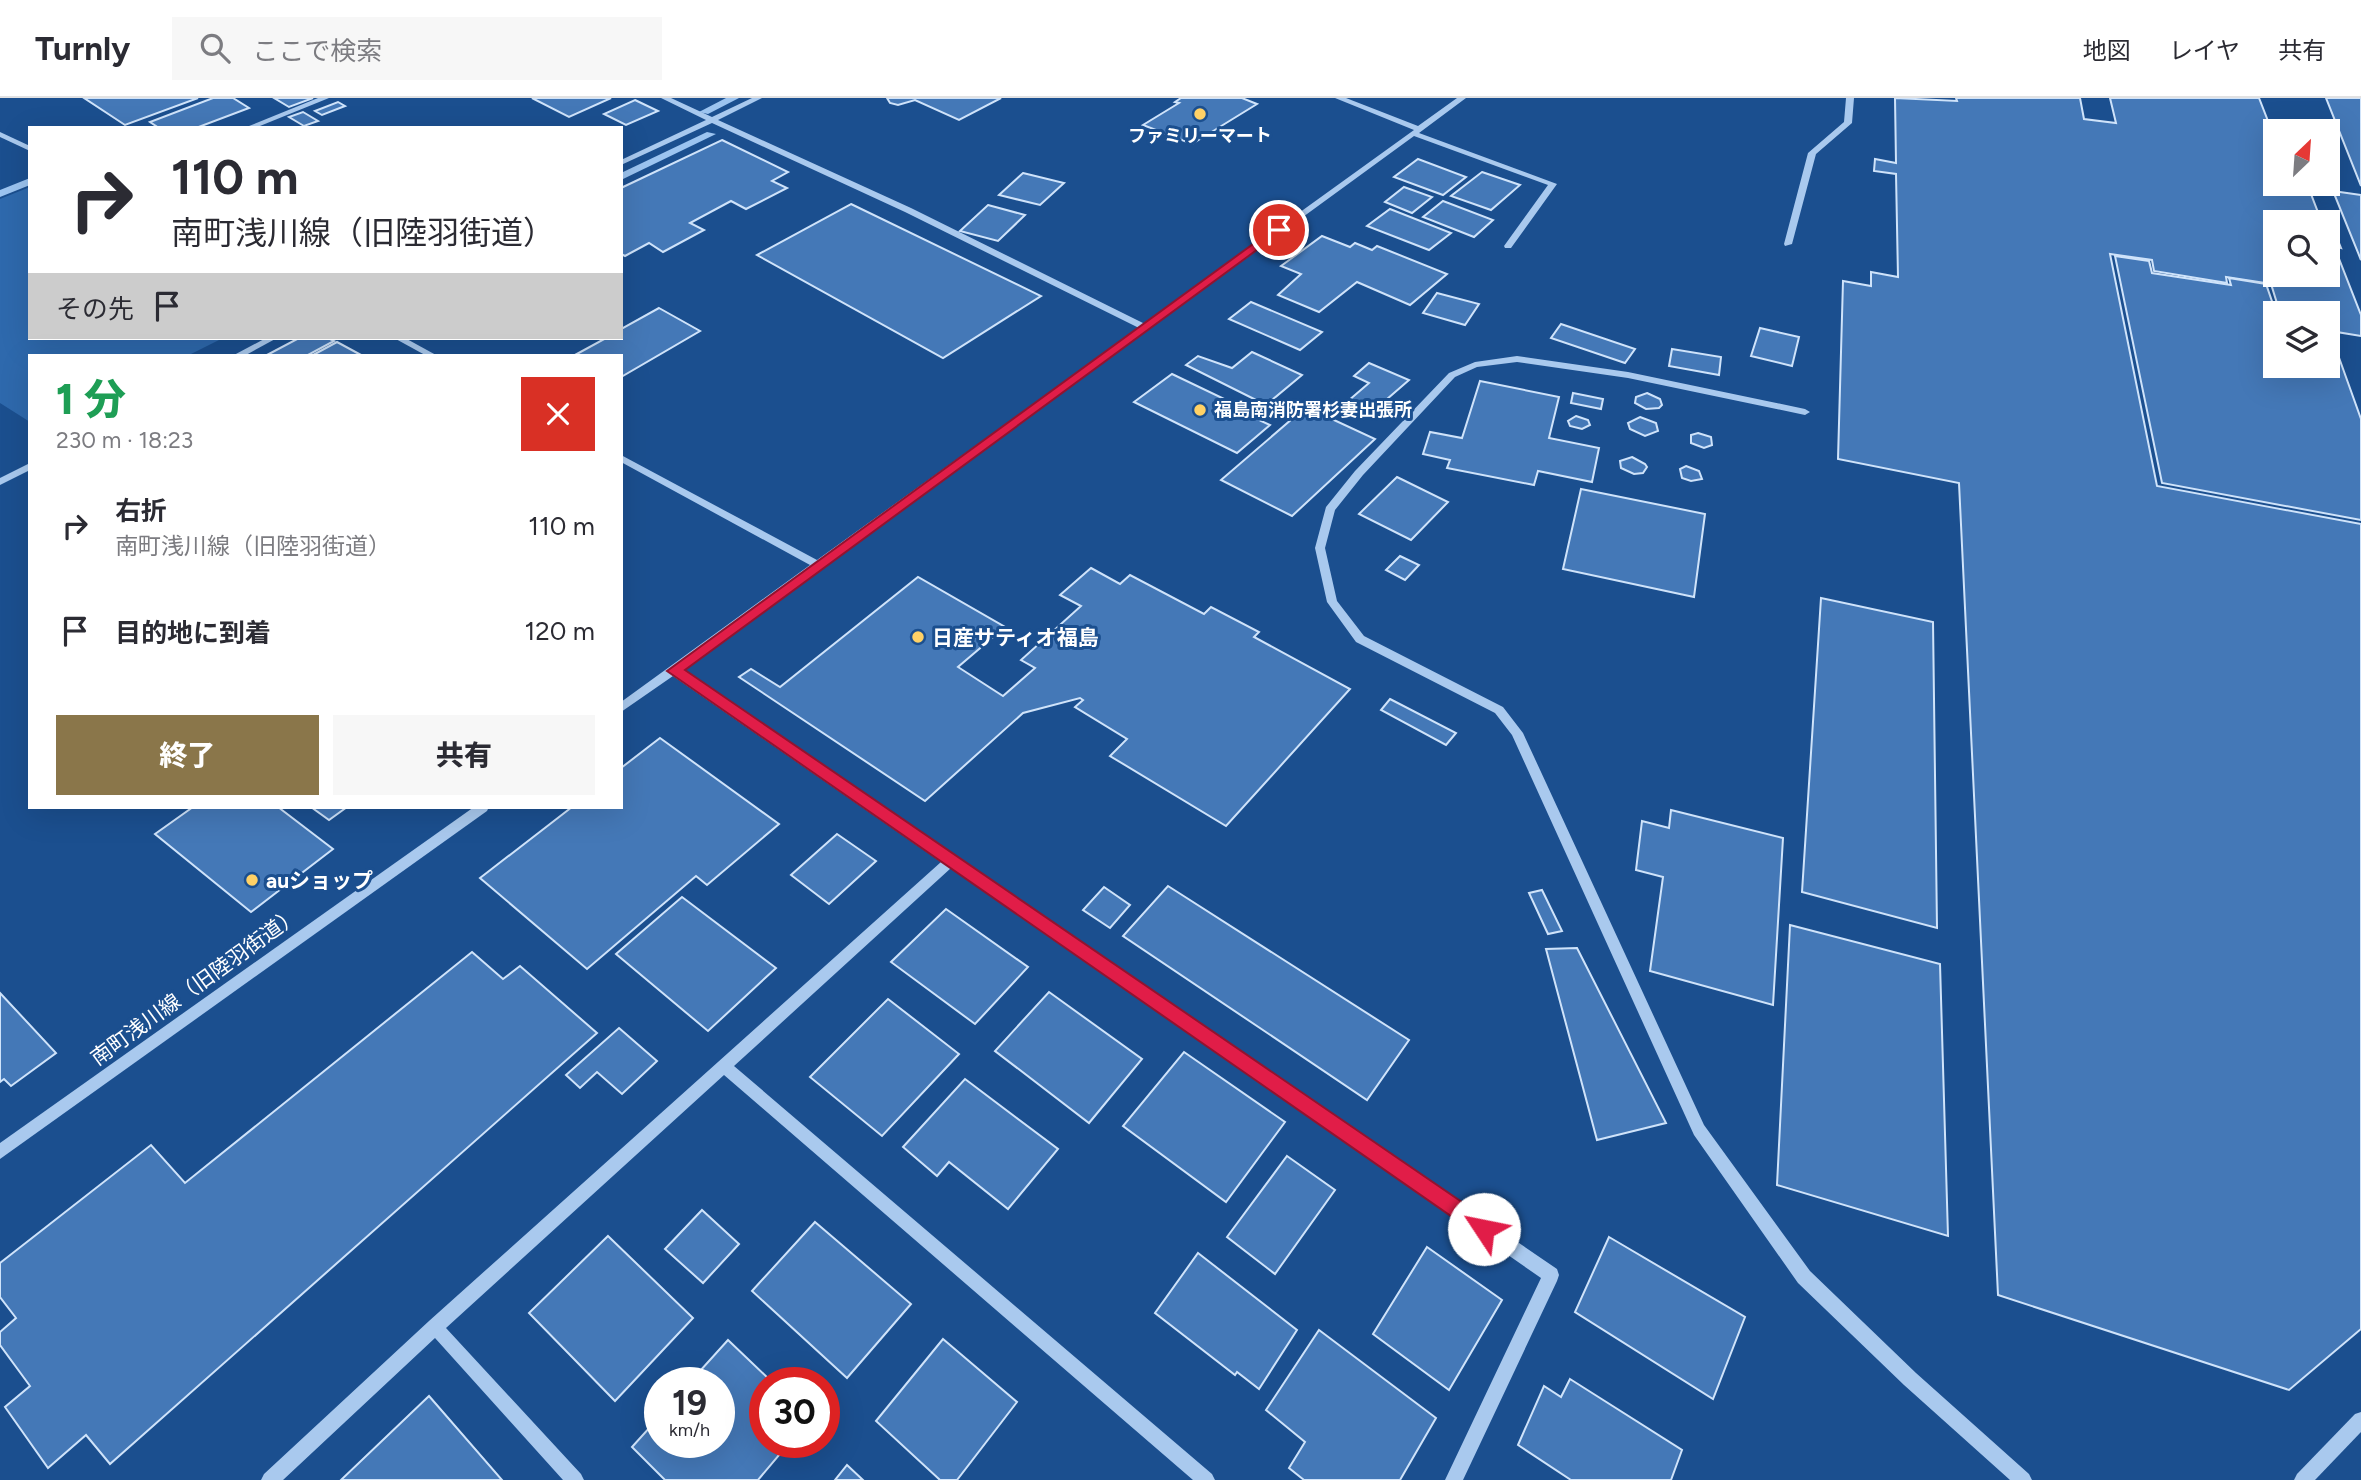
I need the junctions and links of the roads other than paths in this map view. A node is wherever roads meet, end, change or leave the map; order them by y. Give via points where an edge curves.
1 (325, 98) edge
2 (665, 98) edge
3 (758, 98) edge
4 (1339, 98) edge
5 (1462, 98) edge
6 (1850, 98) edge
7 (710, 121) junction
8 (253, 126) edge
9 (1416, 131) junction
10 (0, 134) edge
11 (28, 148) edge
12 (623, 162) edge
13 (1788, 244) dead end
14 (1508, 246) dead end
15 (1145, 327) junction
16 (268, 340) edge
17 (403, 340) edge
18 (241, 354) edge
19 (429, 354) edge
20 (1805, 412) dead end
21 (623, 459) edge
22 (28, 467) edge
23 (0, 482) edge
24 (818, 565) junction
25 (674, 671) junction
26 (623, 707) edge
27 (480, 809) edge
28 (950, 862) junction
29 (725, 1067) junction
30 (0, 1152) edge
31 (435, 1327) junction
32 (2361, 1420) edge
33 (270, 1480) edge
34 (575, 1480) edge
35 (1206, 1480) edge
36 (1454, 1480) edge
37 (2023, 1480) edge
38 (2303, 1480) edge

1 - 8 street
2 - 7 street
3 - 7 street
4 - 9 street
5 - 9 street
6 - 13 street via 1848,123 1812,153
7 - 12 street
7 - 15 street via 908,210
9 - 14 street via 1553,184
9 - 15 street
10 - 11 street
15 - 24 street
16 - 18 street
17 - 19 street
20 - 37 street via 1628,375 1517,359 1475,365 1452,375 1359,472 1330,509 1320,548 1332,602 1360,639 1499,710 1517,733 1699,1130 1804,1277
21 - 24 street
22 - 23 street
24 - 25 street
25 - 26 street
25 - 28 street
27 - 30 street, 南町浅川線（旧陸羽街道）
28 - 29 street
28 - 36 street via 1550,1275
29 - 31 street
29 - 35 street
31 - 33 street
31 - 34 street
32 - 38 street

